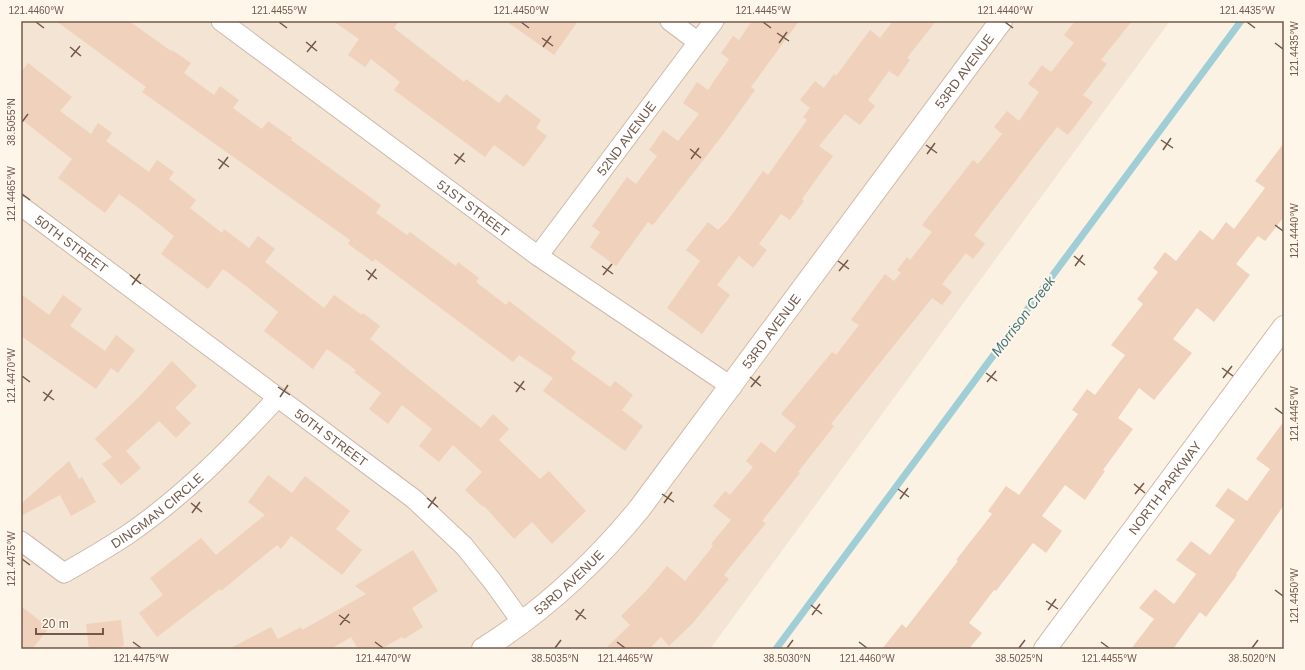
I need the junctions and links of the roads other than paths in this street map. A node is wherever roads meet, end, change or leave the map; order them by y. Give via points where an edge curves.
1 (221, 21) edge
2 (670, 21) edge
3 (714, 21) edge
4 (1001, 21) edge
5 (698, 42) junction
6 (21, 206) edge
7 (538, 256) junction
8 (1284, 327) edge
9 (732, 387) junction
10 (278, 397) junction
11 (21, 541) edge
12 (521, 621) junction
13 (483, 649) edge
14 (1045, 649) edge

1 - 7 street, 51ST STREET
2 - 5 street
3 - 5 street, 52ND AVENUE
4 - 9 street, 53RD AVENUE
5 - 7 street, 52ND AVENUE
6 - 10 street, 50TH STREET
7 - 9 street, 51ST STREET
8 - 14 street, NORTH PARKWAY
9 - 12 street, 53RD AVENUE via 619,534 573,581
10 - 11 street, DINGMAN CIRCLE via 208,470 166,506 127,535 64,573
10 - 12 street, 50TH STREET via 437,519 494,582
12 - 13 street, 53RD AVENUE

